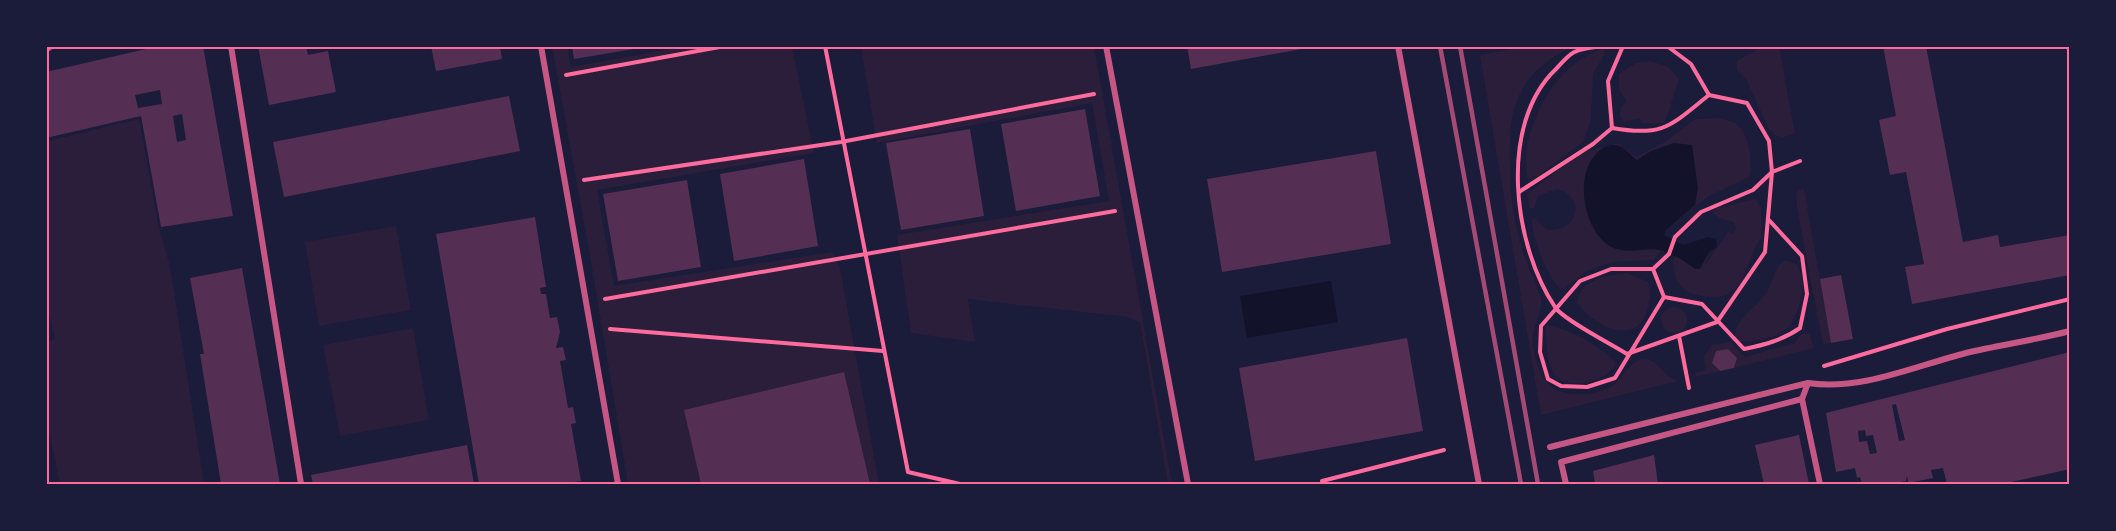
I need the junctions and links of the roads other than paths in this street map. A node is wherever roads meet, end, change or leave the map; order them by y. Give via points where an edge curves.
1 (231, 46) edge
2 (542, 46) edge
3 (1106, 46) edge
4 (1398, 46) edge
5 (2070, 331) edge
6 (1808, 383) junction
7 (1802, 399) junction
8 (1550, 447) dead end
9 (301, 484) edge
10 (618, 484) edge
11 (1188, 484) edge
12 (1479, 484) edge
13 (1566, 484) edge
14 (1820, 484) edge

1 - 9 street
2 - 10 street
3 - 11 street
4 - 12 street
5 - 6 street via 1966,353 1888,376 1831,387
6 - 7 street
6 - 8 street
7 - 13 street via 1562,462
7 - 14 street

